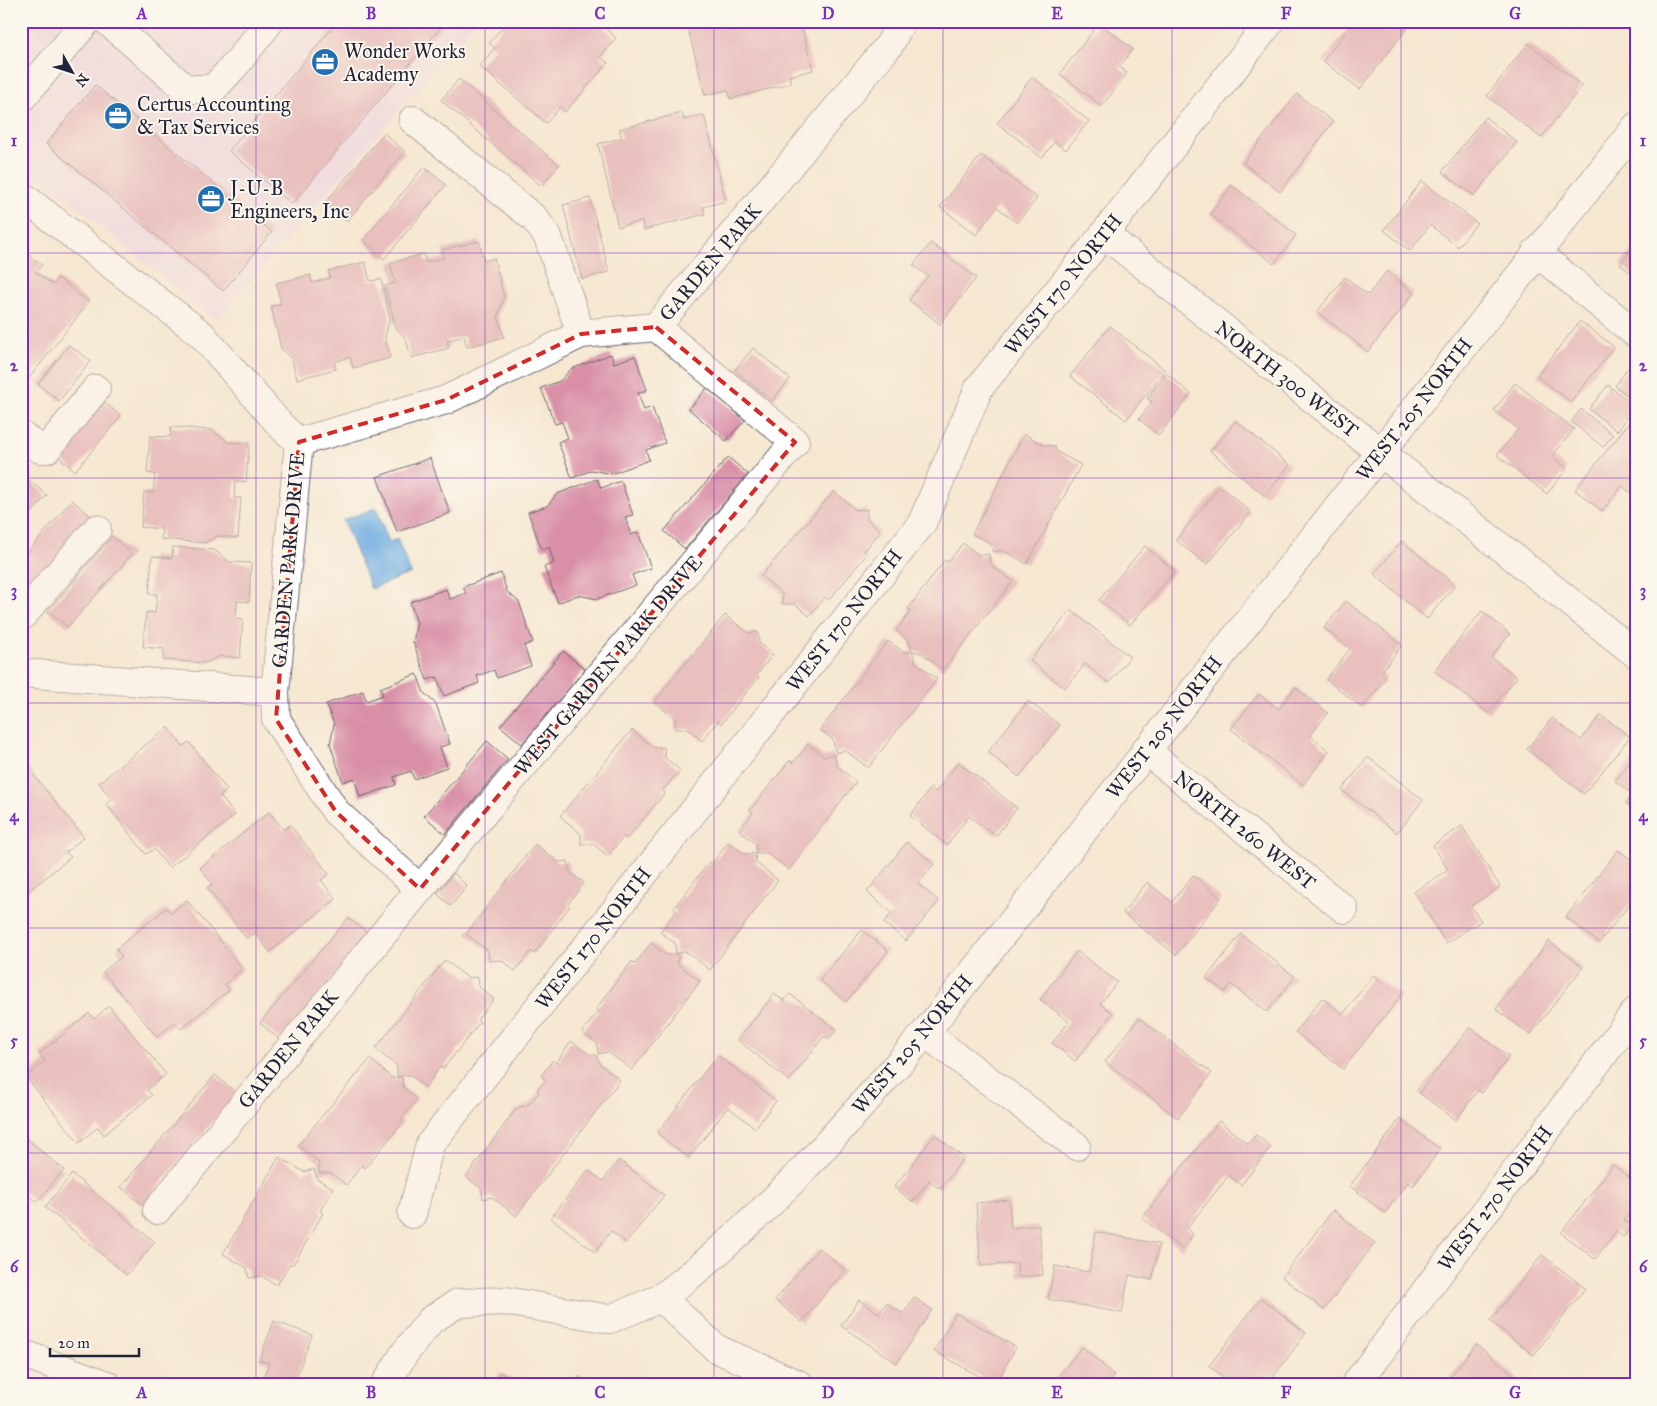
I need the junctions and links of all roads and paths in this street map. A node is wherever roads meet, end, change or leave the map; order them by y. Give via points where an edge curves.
1 (87, 21) edge
2 (108, 21) edge
3 (270, 21) edge
4 (1271, 21) edge
5 (896, 32) edge
6 (21, 99) edge
7 (413, 120) dead end
8 (1636, 127) edge
9 (21, 195) edge
10 (1104, 234) junction
11 (1536, 252) junction
12 (656, 327) junction
13 (581, 334) junction
14 (1636, 334) edge
15 (96, 389) dead end
16 (21, 435) edge
17 (299, 442) junction
18 (1381, 452) junction
19 (96, 529) dead end
20 (21, 616) edge
21 (1636, 654) edge
22 (21, 672) edge
23 (276, 692) junction
24 (1146, 750) junction
25 (420, 888) junction
26 (1344, 909) dead end
27 (1636, 1011) edge
28 (925, 1033) junction
29 (1076, 1146) dead end
30 (157, 1210) dead end
31 (412, 1214) dead end
32 (661, 1298) junction
33 (21, 1353) edge
34 (107, 1385) edge
35 (385, 1385) edge
36 (800, 1385) edge
37 (1355, 1385) edge

1 - 6 street
2 - 3 street via 186,89 213,89
4 - 10 street, WEST 170 NORTH
5 - 12 street, GARDEN PARK
7 - 13 street via 535,219 548,237
8 - 11 street, WEST 205 NORTH
9 - 17 street, GARDEN PARK DRIVE via 200,334
10 - 18 street, NORTH 300 WEST
10 - 31 street, WEST 170 NORTH via 979,388 922,523 430,1144
11 - 14 street
11 - 18 street, WEST 205 NORTH
12 - 13 street, GARDEN PARK
12 - 25 street, WEST GARDEN PARK DRIVE via 795,442
13 - 17 street, GARDEN PARK via 446,400
15 - 16 street via 47,449 40,449
17 - 23 street, GARDEN PARK DRIVE
18 - 21 street, NORTH 300 WEST
18 - 24 street, WEST 205 NORTH
19 - 20 street
22 - 23 street, GARDEN PARK DRIVE
23 - 25 street, GARDEN PARK DRIVE via 276,719 336,812
24 - 26 street, NORTH 260 WEST
24 - 28 street, WEST 205 NORTH
25 - 30 street, GARDEN PARK
27 - 37 street, WEST 270 NORTH
28 - 29 street
28 - 32 street, WEST 205 NORTH via 805,1170 731,1242
32 - 35 street, WEST 205 NORTH via 610,1319 505,1301 458,1304 431,1320
32 - 36 street via 717,1349
33 - 34 street

